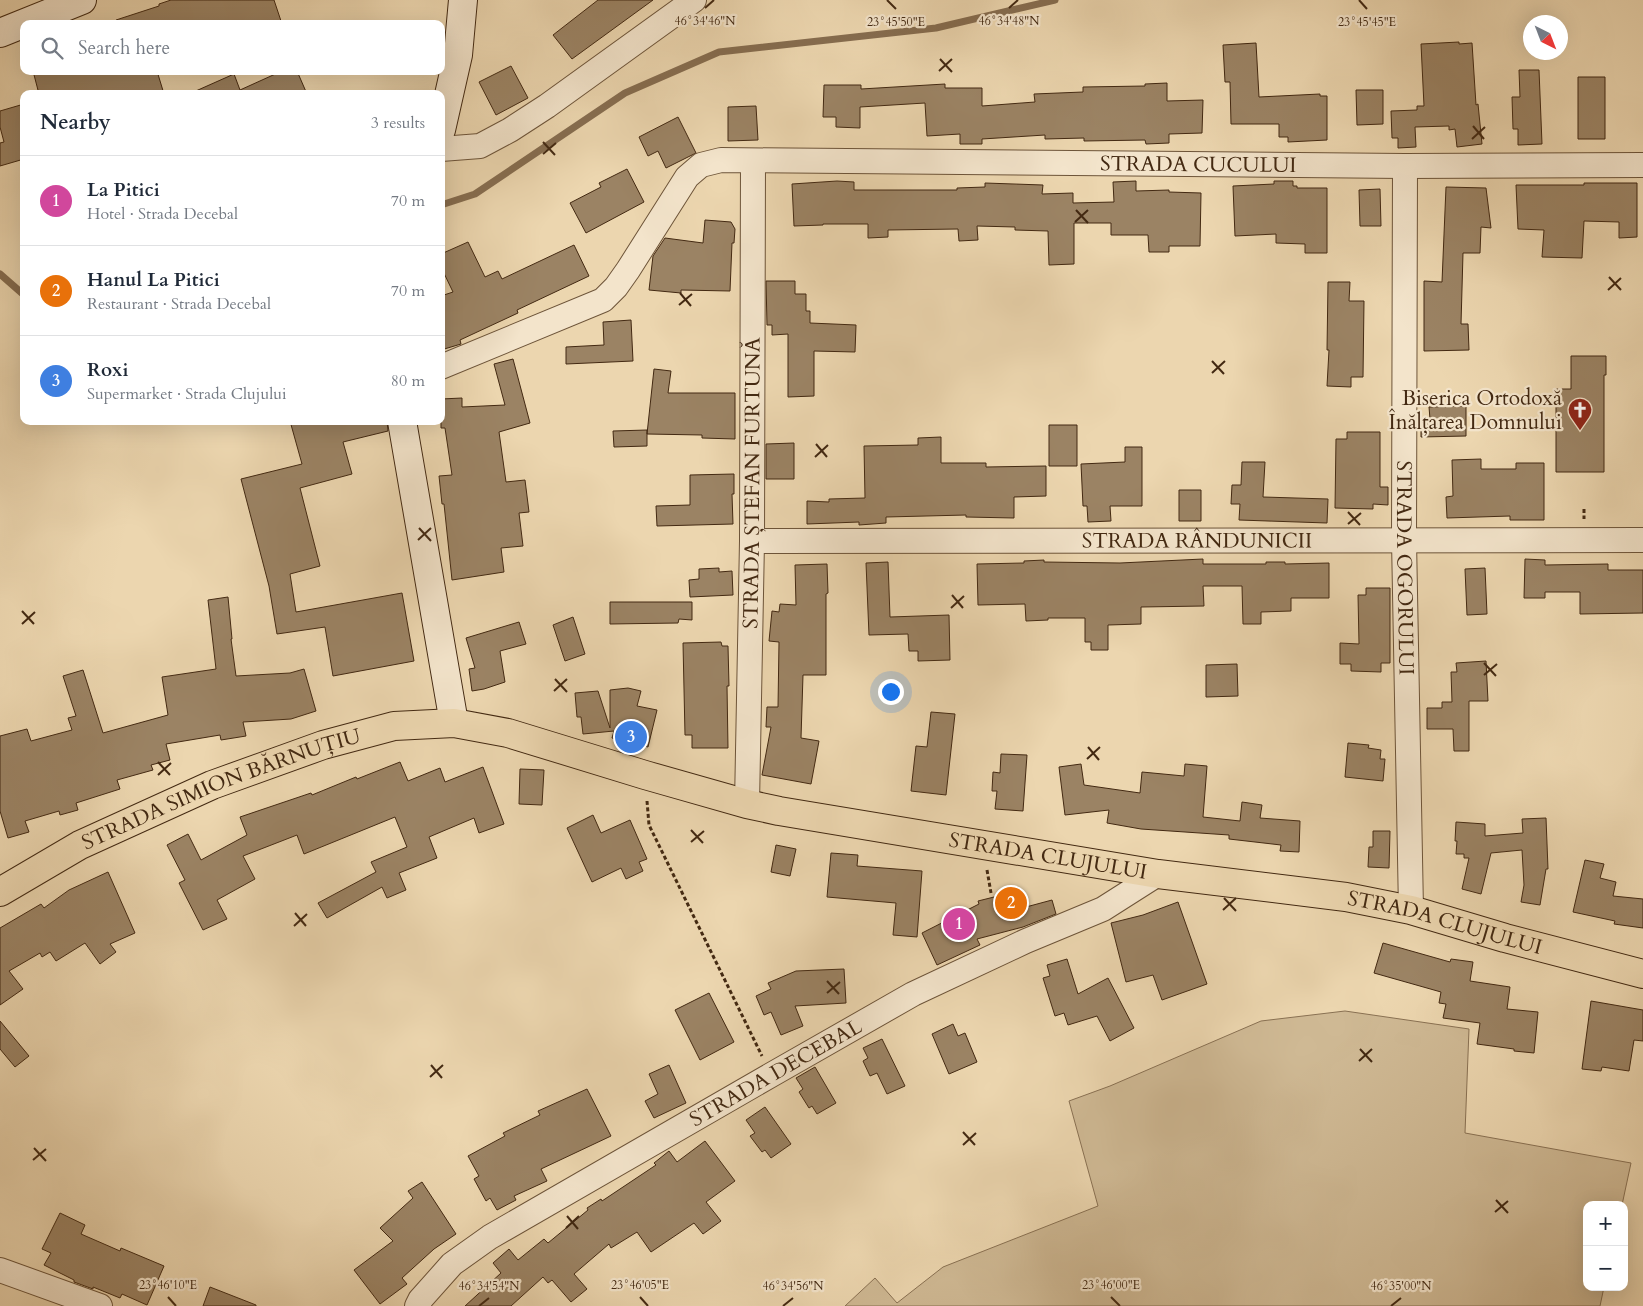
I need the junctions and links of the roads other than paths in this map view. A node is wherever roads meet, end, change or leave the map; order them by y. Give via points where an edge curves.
1 (82, 0) edge
2 (463, 0) edge
3 (694, 0) edge
4 (32, 20) edge
5 (20, 25) edge
6 (0, 33) edge
7 (445, 112) edge
8 (445, 149) edge
9 (753, 161) junction
10 (1643, 165) edge
11 (1405, 166) junction
12 (445, 365) edge
13 (403, 425) edge
14 (1404, 540) junction
15 (1643, 540) edge
16 (752, 542) junction
17 (454, 723) junction
18 (747, 804) junction
19 (1158, 874) junction
20 (0, 892) edge
21 (1411, 910) junction
22 (1643, 974) edge
23 (0, 1270) edge
24 (100, 1306) edge
25 (417, 1306) edge

1 - 4 street
2 - 7 street via 458,55
3 - 8 street via 510,130 480,146
5 - 6 street
9 - 11 street, STRADA CUCULUI
9 - 12 street, STRADA CUCULUI via 721,160 701,165 686,177 628,270 603,300
9 - 16 street, STRADA ȘTEFAN FURTUNĂ
10 - 11 street, STRADA CUCULUI
11 - 14 street, STRADA OGORULUI
13 - 17 street
14 - 15 street, STRADA RÂNDUNICII
14 - 16 street, STRADA RÂNDUNICII
14 - 21 street, STRADA OGORULUI
16 - 18 street, STRADA ȘTEFAN FURTUNĂ
17 - 18 main road, STRADA CLUJULUI via 508,733
17 - 20 main road, STRADA SIMION BĂRNUȚIU via 394,726 338,740 212,785 80,845
18 - 19 main road, STRADA CLUJULUI
19 - 21 main road, STRADA CLUJULUI via 1346,897
19 - 25 street, STRADA DECEBAL via 1103,909 913,994 490,1237 452,1264
21 - 22 main road, STRADA CLUJULUI
23 - 24 street

